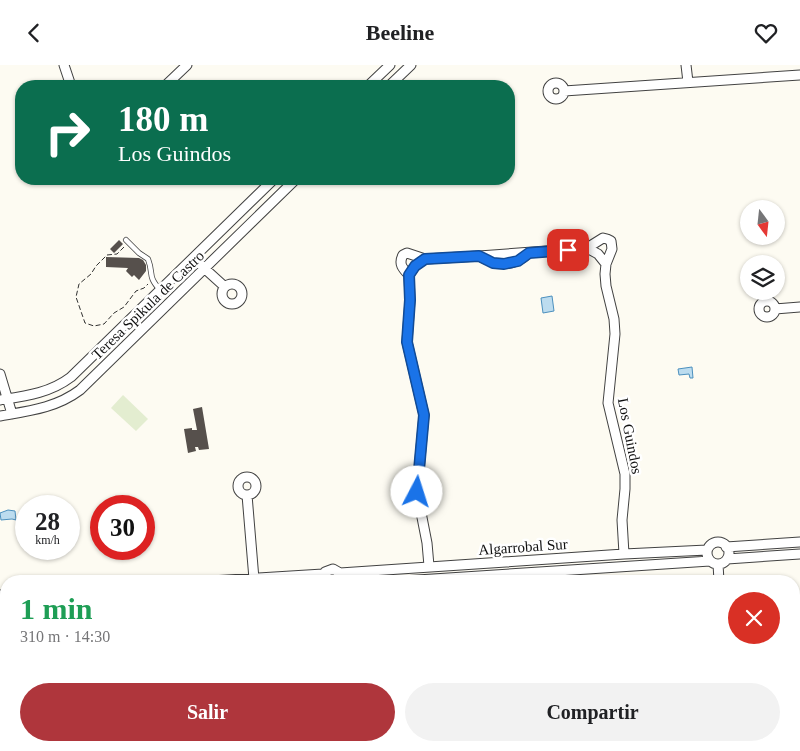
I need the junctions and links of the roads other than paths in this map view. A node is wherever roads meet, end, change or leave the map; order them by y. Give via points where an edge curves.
1 (64, 65) edge
2 (187, 65) edge
3 (390, 65) edge
4 (411, 65) edge
5 (686, 65) edge
6 (800, 75) edge
7 (70, 80) edge
8 (171, 80) edge
9 (374, 80) edge
10 (396, 80) edge
11 (688, 82) junction
12 (564, 91) dead end
13 (268, 185) edge
14 (290, 185) edge
15 (127, 241) road end
16 (587, 248) junction
17 (192, 258) junction
18 (425, 259) junction
19 (606, 264) junction
20 (204, 269) junction
21 (409, 275) junction
22 (225, 287) dead end
23 (160, 290) junction
24 (800, 307) edge
25 (775, 309) dead end
26 (0, 374) edge
27 (4, 400) edge
28 (12, 414) junction
29 (0, 415) edge
30 (247, 495) dead end
31 (800, 542) edge
32 (726, 547) junction
33 (707, 551) junction
34 (624, 554) junction
35 (800, 554) edge
36 (727, 559) junction
37 (714, 562) junction
38 (429, 566) junction
39 (254, 575) edge
40 (325, 575) edge
41 (339, 575) edge
42 (357, 575) edge
43 (501, 575) edge
44 (717, 575) edge

1 - 7 street
2 - 8 street
3 - 9 street
4 - 10 street
5 - 11 street
6 - 11 street
11 - 12 street
13 - 17 street, Teresa Spikula de Castro
14 - 20 street, Teresa Spikula de Castro
15 - 23 lane via 148,259 152,280
16 - 18 street, Los Guindos via 529,253 518,261 500,264 479,256
16 - 19 street
16 - 19 street, Los Guindos via 603,238 609,240 612,249
17 - 20 street
17 - 23 street, Teresa Spikula de Castro
18 - 21 street
18 - 21 street, Los Guindos via 410,253 403,255 401,264
19 - 34 street, Los Guindos via 606,286 615,334 608,403 625,474
20 - 22 street
20 - 28 street, Teresa Spikula de Castro via 74,395 51,406
21 - 38 street, Los Guindos via 407,342 424,415 417,492
23 - 27 street, Teresa Spikula de Castro via 64,383 43,392
24 - 25 street
26 - 27 street
27 - 28 street
28 - 29 street, Teresa Spikula de Castro
30 - 39 street
31 - 32 street
32 - 33 street via 716,543
32 - 36 street
33 - 34 street, Algarrobal Sur
33 - 37 street via 707,556
34 - 38 street, Algarrobal Sur
35 - 36 street
36 - 37 street via 723,563
37 - 43 street, Algarrobal Sur
37 - 44 street
38 - 42 street, Algarrobal Sur
40 - 41 street, Algarrobal Sur via 335,570

